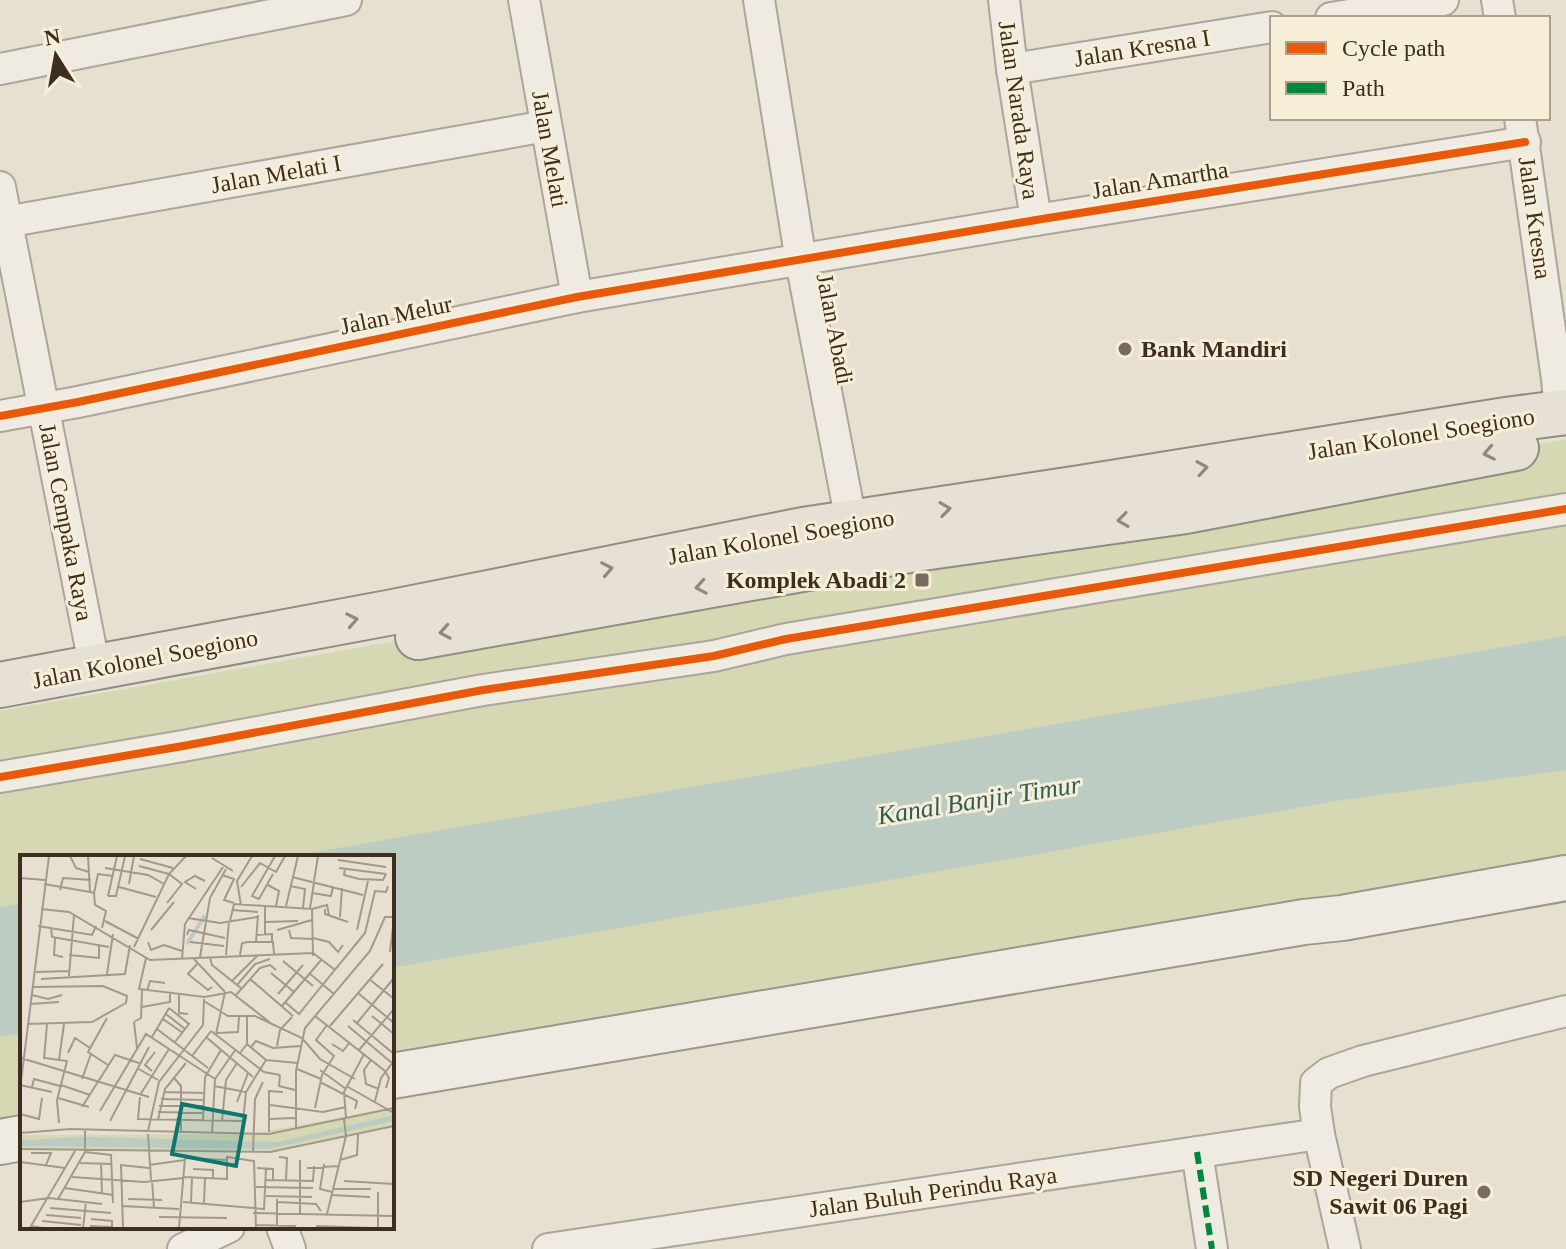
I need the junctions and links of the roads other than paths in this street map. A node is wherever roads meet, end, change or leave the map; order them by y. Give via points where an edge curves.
1 (346, 0) edge
2 (524, 0) edge
3 (759, 0) edge
4 (1004, 0) edge
5 (1443, 0) edge
6 (1343, 16) edge
7 (1270, 27) edge
8 (0, 69) edge
9 (1012, 69) junction
10 (546, 126) junction
11 (1522, 130) edge
12 (0, 187) edge
13 (1036, 220) junction
14 (3, 222) edge
15 (801, 261) junction
16 (577, 297) junction
17 (43, 408) junction
18 (0, 416) edge
19 (1564, 421) edge
20 (1566, 509) edge
21 (854, 541) junction
22 (95, 669) junction
23 (0, 685) edge
24 (0, 711) edge
25 (0, 777) edge
26 (1566, 878) edge
27 (1566, 1011) edge
28 (394, 1076) edge
29 (1319, 1134) junction
30 (20, 1138) edge
31 (0, 1142) edge
32 (1197, 1152) junction
33 (225, 1229) edge
34 (283, 1229) edge
35 (183, 1249) edge
36 (290, 1249) edge
37 (548, 1249) edge
38 (1212, 1249) edge
39 (1345, 1249) edge

1 - 8 street
2 - 10 street, Jalan Melati
3 - 15 street, Jalan Abadi
4 - 9 street, Jalan Narada Raya
5 - 6 street
7 - 9 street, Jalan Kresna I
9 - 13 street, Jalan Narada Raya
10 - 14 street, Jalan Melati I
10 - 16 street, Jalan Melati
11 - 13 street, Jalan Amartha
11 - 19 street, Jalan Kresna
12 - 14 street, Jalan Cempaka Raya
13 - 15 street, Jalan Amartha
14 - 17 street, Jalan Cempaka Raya
15 - 16 street, Jalan Melur
15 - 21 street, Jalan Abadi
16 - 17 street, Jalan Melur
17 - 18 street, Jalan Melur
17 - 22 street, Jalan Cempaka Raya
19 - 21 main road, Jalan Kolonel Soegiono via 1186,511 915,549
20 - 25 street via 786,639 714,656 483,690
22 -> 21 main road, Jalan Kolonel Soegiono via 766,537
21 -> 24 main road, Jalan Kolonel Soegiono
22 - 23 main road, Jalan Kolonel Soegiono
26 - 28 street
27 - 29 street via 1329,1073 1314,1088
29 - 32 street, Jalan Buluh Perindu Raya
29 - 39 street
30 - 31 street
32 - 37 street, Jalan Buluh Perindu Raya
32 - 38 street
33 - 35 street
34 - 36 street

